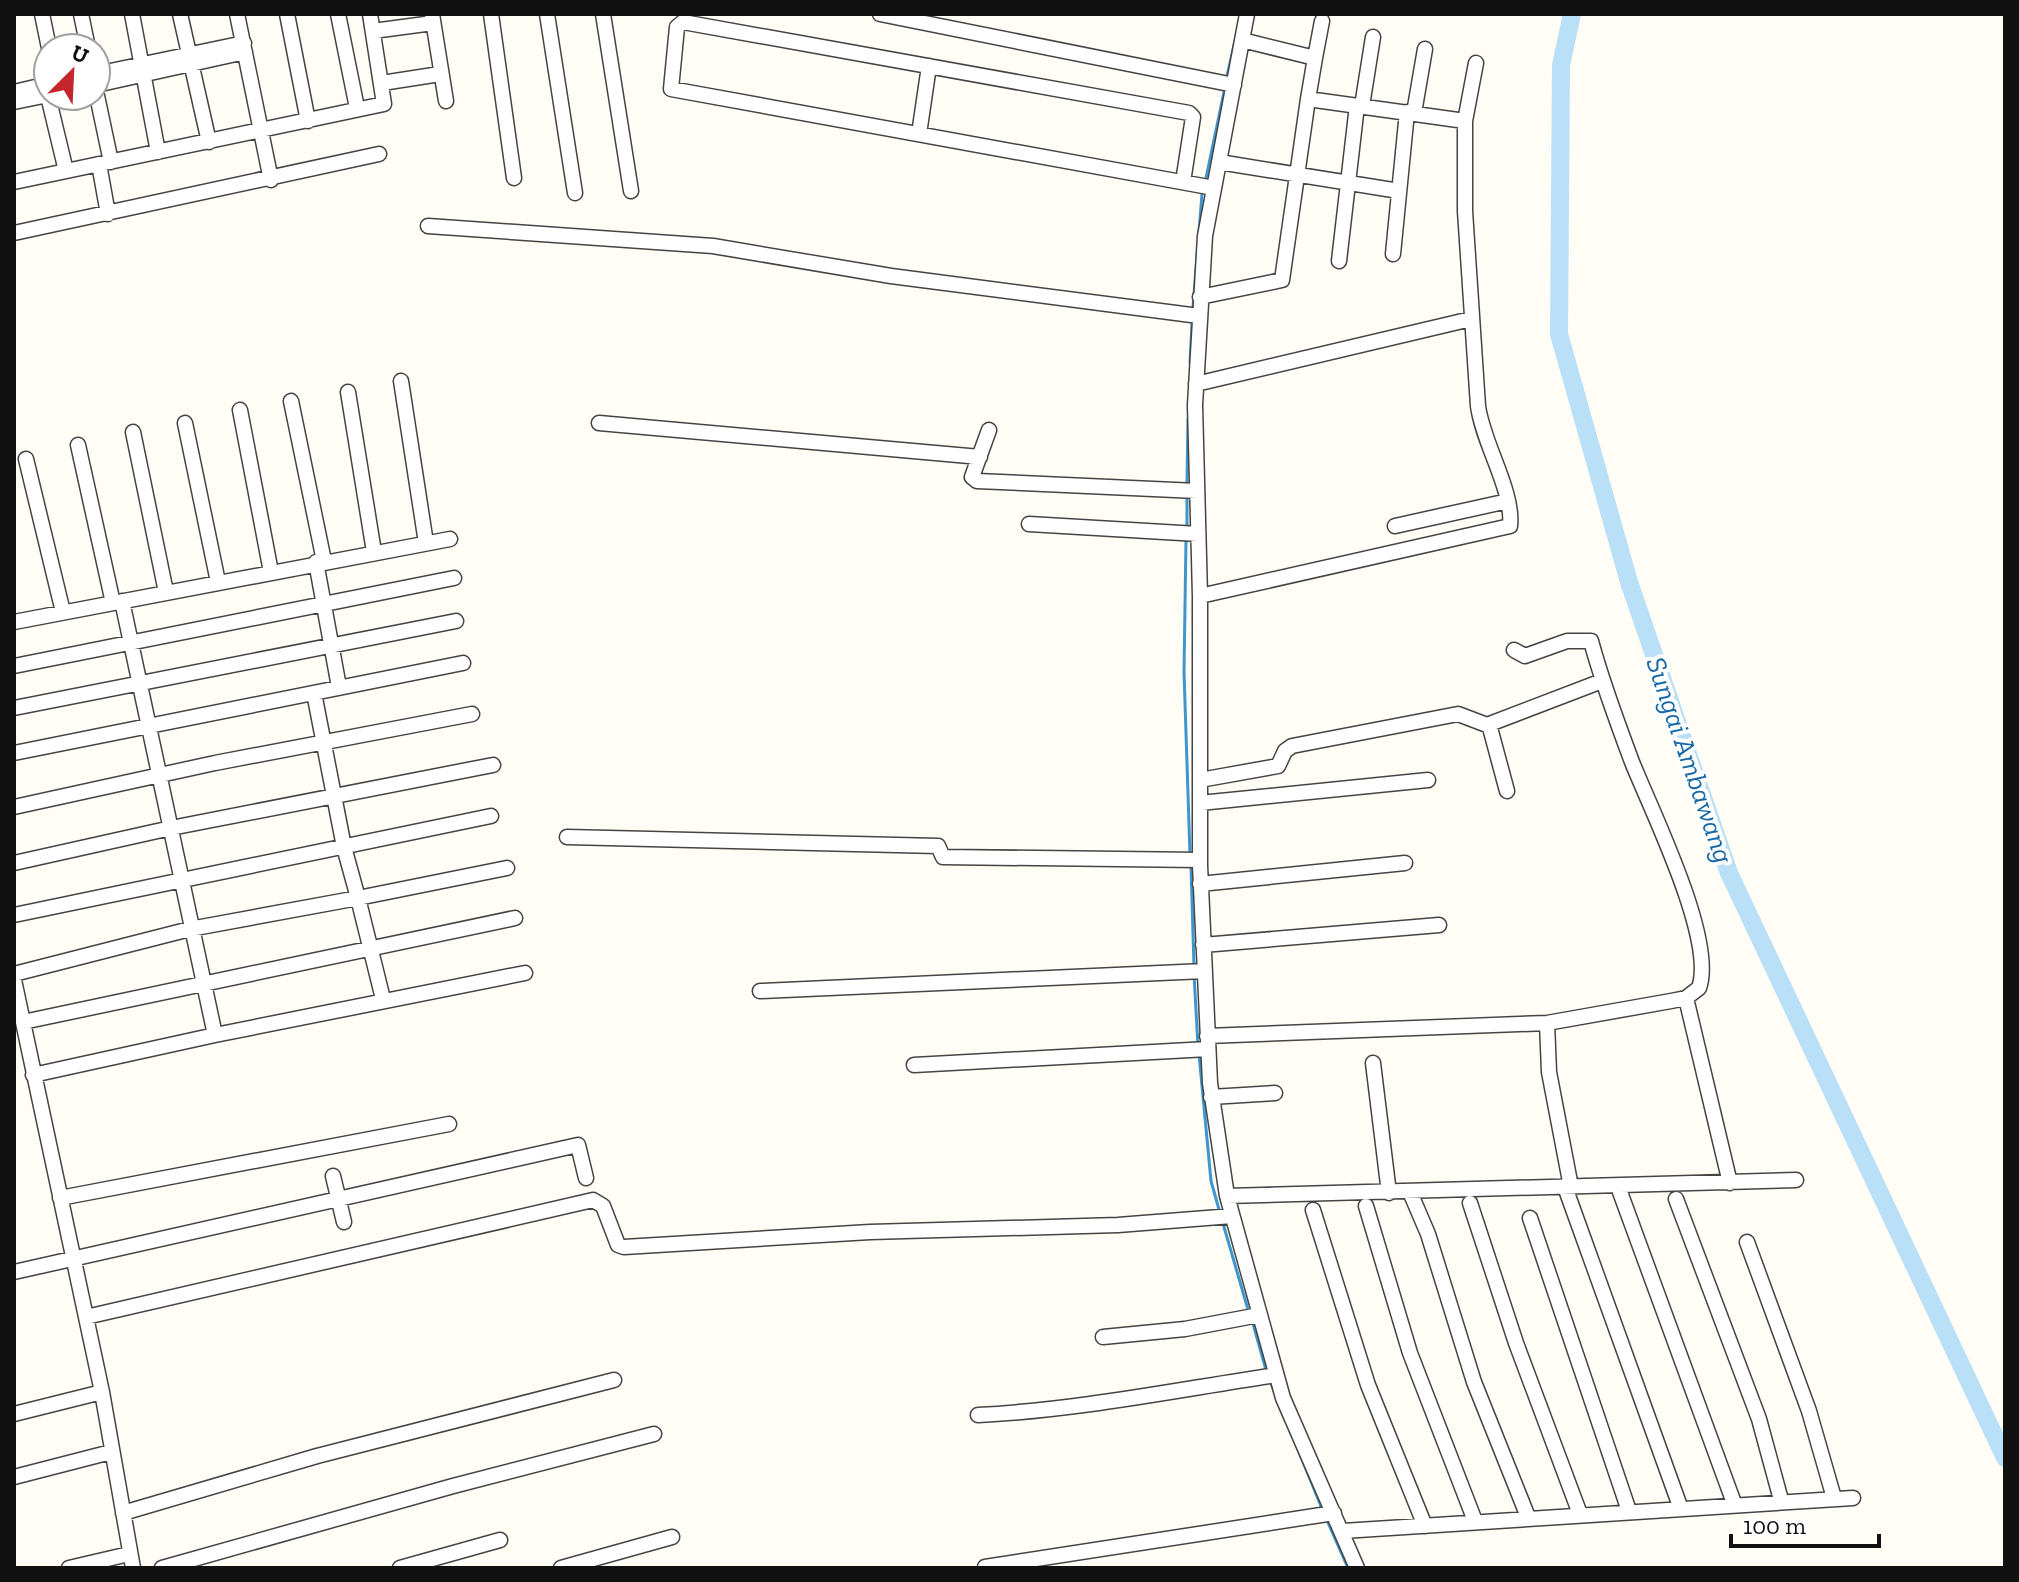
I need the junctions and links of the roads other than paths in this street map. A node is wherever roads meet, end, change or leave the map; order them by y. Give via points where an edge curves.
1 (132, 14) edge
2 (180, 14) edge
3 (237, 14) edge
4 (287, 14) edge
5 (338, 14) edge
6 (370, 14) edge
7 (491, 14) edge
8 (547, 14) edge
9 (603, 14) edge
10 (880, 14) edge
11 (1247, 14) edge
12 (433, 18) edge
13 (1322, 21) dead end
14 (373, 31) junction
15 (1373, 37) dead end
16 (1242, 40) junction
17 (244, 48) junction
18 (1425, 49) dead end
19 (1315, 58) junction
20 (192, 59) junction
21 (1476, 63) dead end
22 (929, 66) junction
23 (142, 70) junction
24 (112, 73) edge
25 (440, 74) junction
26 (112, 80) edge
27 (382, 83) junction
28 (1234, 85) junction
29 (1308, 99) junction
30 (446, 101) dead end
31 (357, 108) junction
32 (1359, 110) junction
33 (52, 112) edge
34 (99, 112) edge
35 (1411, 113) junction
36 (308, 121) junction
37 (1465, 126) junction
38 (261, 130) junction
39 (919, 134) junction
40 (209, 142) junction
41 (158, 152) junction
42 (379, 154) dead end
43 (1219, 162) junction
44 (105, 163) junction
45 (66, 171) junction
46 (1294, 176) junction
47 (514, 178) dead end
48 (271, 180) junction
49 (14, 182) edge
50 (1183, 182) junction
51 (1347, 183) junction
52 (1214, 188) junction
53 (631, 191) dead end
54 (1399, 191) junction
55 (575, 193) dead end
56 (108, 214) junction
57 (428, 226) dead end
58 (14, 233) edge
59 (1393, 254) dead end
60 (1339, 261) dead end
61 (1200, 297) junction
62 (1199, 316) junction
63 (1471, 319) junction
64 (401, 381) dead end
65 (1196, 384) junction
66 (348, 392) dead end
67 (291, 401) dead end
68 (240, 410) dead end
69 (185, 423) dead end
70 (599, 423) dead end
71 (989, 430) dead end
72 (133, 432) dead end
73 (78, 445) dead end
74 (980, 457) junction
75 (26, 459) dead end
76 (1197, 491) junction
77 (1508, 501) junction
78 (1029, 524) dead end
79 (1395, 526) dead end
80 (1198, 534) junction
81 (450, 539) dead end
82 (426, 543) junction
83 (374, 552) junction
84 (320, 562) junction
85 (271, 572) junction
86 (454, 578) dead end
87 (218, 582) junction
88 (166, 592) junction
89 (1200, 596) junction
90 (118, 602) junction
91 (324, 603) junction
92 (63, 612) junction
93 (456, 621) dead end
94 (14, 622) edge
95 (129, 642) junction
96 (330, 645) junction
97 (1514, 650) dead end
98 (463, 663) dead end
99 (14, 666) edge
100 (1602, 681) junction
101 (137, 682) junction
102 (339, 687) junction
103 (314, 693) junction
104 (14, 708) edge
105 (472, 714) dead end
106 (1489, 724) junction
107 (146, 726) junction
108 (325, 743) junction
109 (14, 753) edge
110 (493, 765) dead end
111 (157, 776) junction
112 (1200, 780) junction
113 (1428, 780) dead end
114 (1507, 791) dead end
115 (334, 795) junction
116 (1200, 803) junction
117 (14, 807) edge
118 (491, 816) dead end
119 (171, 828) junction
120 (567, 837) dead end
121 (344, 847) junction
122 (1200, 860) junction
123 (14, 863) edge
124 (1405, 863) dead end
125 (507, 868) dead end
126 (180, 879) junction
127 (1200, 884) junction
128 (358, 898) junction
129 (14, 915) edge
130 (515, 918) dead end
131 (1439, 925) dead end
132 (190, 929) junction
133 (1203, 945) junction
134 (372, 949) junction
135 (1204, 971) junction
136 (525, 973) dead end
137 (14, 974) edge
138 (14, 980) edge
139 (203, 984) junction
140 (760, 991) dead end
141 (1686, 998) junction
142 (383, 999) junction
143 (19, 1020) edge
144 (1547, 1023) junction
145 (215, 1035) junction
146 (1208, 1042) junction
147 (1373, 1063) dead end
148 (914, 1065) dead end
149 (33, 1075) junction
150 (1275, 1093) dead end
151 (1211, 1097) junction
152 (449, 1124) dead end
153 (333, 1176) dead end
154 (586, 1178) dead end
155 (1796, 1180) dead end
156 (1730, 1183) junction
157 (1568, 1187) junction
158 (1410, 1192) junction
159 (1620, 1192) dead end
160 (1389, 1193) junction
161 (1227, 1196) junction
162 (60, 1198) junction
163 (337, 1199) junction
164 (1676, 1199) dead end
165 (1470, 1203) dead end
166 (1366, 1206) dead end
167 (1313, 1210) dead end
168 (1232, 1216) junction
169 (1530, 1218) dead end
170 (344, 1222) dead end
171 (1747, 1242) dead end
172 (73, 1259) junction
173 (14, 1272) edge
174 (1259, 1315) junction
175 (86, 1317) junction
176 (1103, 1337) dead end
177 (1276, 1375) junction
178 (614, 1380) dead end
179 (102, 1392) junction
180 (14, 1414) edge
181 (978, 1415) dead end
182 (654, 1434) dead end
183 (111, 1452) junction
184 (14, 1477) edge
185 (1834, 1498) junction
186 (1853, 1498) dead end
187 (1781, 1500) junction
188 (1734, 1503) junction
189 (1681, 1509) junction
190 (1629, 1511) junction
191 (123, 1513) junction
192 (1334, 1513) junction
193 (1580, 1514) junction
194 (1528, 1517) junction
195 (1475, 1521) junction
196 (1425, 1526) junction
197 (1343, 1531) junction
198 (672, 1537) dead end
199 (500, 1540) dead end
200 (131, 1561) edge
201 (985, 1567) edge
202 (69, 1568) edge
203 (162, 1568) edge
204 (400, 1568) edge
205 (561, 1568) edge
206 (1357, 1568) edge

1 - 23 street
2 - 20 street
3 - 17 street
4 - 36 street
5 - 31 street
6 - 14 street
7 - 47 street
8 - 55 street
9 - 53 street
10 - 28 street
11 - 16 street
12 - 14 street
12 - 25 street
13 - 19 street
14 - 27 street
15 - 32 street
16 - 19 street
16 - 28 street
17 - 20 street
17 - 38 street
18 - 35 street
19 - 29 street
20 - 23 street
20 - 40 street
21 - 37 street
22 - 39 street
22 - 39 street via 683,22 677,27 671,89
22 - 50 street via 1191,114
23 - 24 street
23 - 26 street
23 - 41 street
25 - 27 street
25 - 30 street
27 - 31 street via 385,104
28 - 43 street
29 - 32 street
29 - 46 street
31 - 36 street
32 - 35 street
32 - 51 street
33 - 45 street
34 - 44 street
35 - 37 street
35 - 54 street
36 - 38 street
37 - 63 street
38 - 40 street
38 - 48 street
39 - 50 street
40 - 41 street
41 - 44 street
42 - 48 street
43 - 46 street
43 - 52 street
44 - 45 street
44 - 56 street
45 - 49 street
46 - 51 street
46 - 61 street via 1282,280
48 - 56 street
50 - 52 street
51 - 54 street
51 - 60 street
52 - 61 street
54 - 59 street
56 - 58 street
57 - 62 street via 713,246 891,276
61 - 62 street
62 - 65 street
63 - 65 street
63 - 77 street via 1480,423
64 - 82 street
65 - 76 street
66 - 83 street
67 - 84 street
68 - 85 street
69 - 87 street
70 - 74 street
71 - 74 street
72 - 88 street
73 - 90 street
74 - 76 street via 972,477 977,481
75 - 92 street
76 - 80 street
77 - 79 street
77 - 89 street via 1510,526
78 - 80 street
80 - 89 street
81 - 82 street
82 - 83 street
83 - 84 street
84 - 85 street
84 - 91 street
85 - 87 street
86 - 91 street
87 - 88 street
88 - 90 street
89 - 112 street
90 - 92 street
90 - 95 street
91 - 95 street
91 - 96 street
92 - 94 street
93 - 96 street
95 - 99 street
95 - 101 street
96 - 101 street
96 - 102 street
97 - 100 street via 1525,656 1587,638
98 - 102 street
100 - 106 street
100 - 141 street via 1690,907 1703,973 1699,988
101 - 104 street
101 - 107 street
102 - 103 street
103 - 107 street
103 - 108 street
105 - 108 street
106 - 112 street via 1479,725 1458,714 1292,746 1278,766
106 - 114 street
107 - 109 street
107 - 111 street
108 - 111 street
108 - 115 street
110 - 115 street
111 - 117 street
111 - 119 street
112 - 116 street
113 - 116 street
115 - 119 street
115 - 121 street
116 - 122 street
118 - 121 street
119 - 123 street
119 - 126 street
120 - 122 street via 938,846 943,857
121 - 126 street
121 - 128 street
122 - 127 street
124 - 127 street
125 - 128 street
126 - 129 street
126 - 132 street
127 - 133 street
128 - 132 street
128 - 134 street
130 - 134 street
131 - 133 street
132 - 137 street
132 - 139 street
133 - 135 street
134 - 139 street
134 - 142 street
135 - 140 street
135 - 146 street
136 - 142 street
138 - 143 street
139 - 143 street
139 - 145 street
141 - 144 street
141 - 156 street
142 - 145 street
143 - 149 street
144 - 146 street
144 - 157 street via 1549,1072
145 - 149 street
146 - 148 street
146 - 151 street
147 - 160 street
149 - 162 street
150 - 151 street
151 - 161 street
152 - 162 street
153 - 163 street
154 - 163 street via 578,1145
155 - 156 street
156 - 157 street
157 - 158 street
157 - 189 street
158 - 160 street
158 - 194 street via 1474,1382
159 - 188 street
160 - 161 street
161 - 168 street
162 - 172 street
163 - 170 street
163 - 172 street
164 - 187 street via 1759,1419
165 - 193 street
166 - 195 street via 1410,1353
167 - 196 street via 1368,1385
168 - 174 street
168 - 175 street via 624,1247 618,1245 603,1206 593,1200
169 - 190 street
171 - 185 street via 1809,1411
172 - 173 street
172 - 175 street
174 - 176 street
174 - 177 street
175 - 179 street
177 - 181 street via 1139,1399
177 - 192 street
178 - 191 street via 317,1456
179 - 180 street
179 - 183 street
182 - 203 street
183 - 184 street
183 - 191 street
185 - 186 street
185 - 187 street
187 - 188 street
188 - 189 street
189 - 190 street
190 - 193 street
191 - 200 street
192 - 197 street
192 - 201 street
193 - 194 street
194 - 195 street
195 - 196 street
196 - 197 street
197 - 206 street
198 - 205 street
199 - 204 street
200 - 202 street

